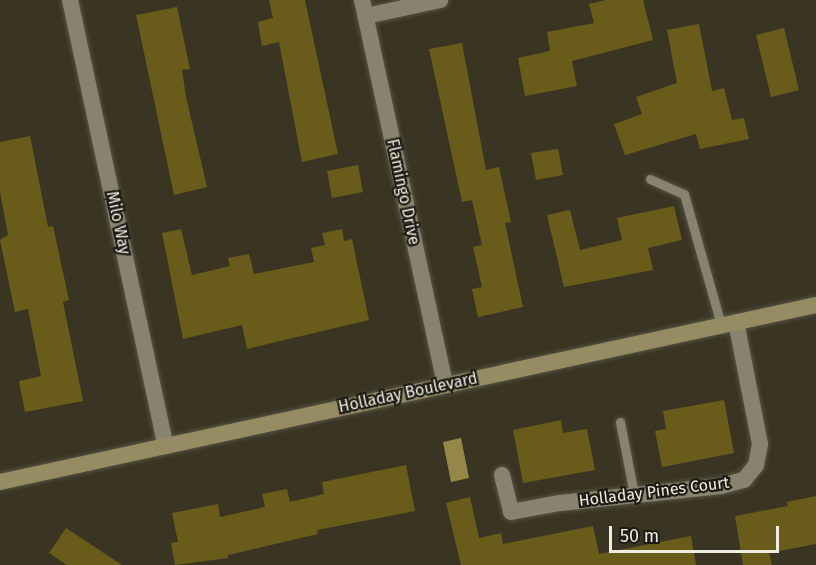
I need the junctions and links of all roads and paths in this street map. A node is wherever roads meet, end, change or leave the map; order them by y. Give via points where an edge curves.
1 (70, 0) edge
2 (441, 0) edge
3 (364, 8) edge
4 (650, 179) dead end
5 (816, 305) edge
6 (728, 324) junction
7 (445, 385) junction
8 (620, 422) dead end
9 (166, 446) junction
10 (502, 475) dead end
11 (0, 482) edge
12 (634, 494) junction

1 - 9 street, Milo Way
2 - 3 street
3 - 7 street, Flamingo Drive
4 - 6 lane via 684,194
5 - 6 main road, Holladay Boulevard
6 - 7 main road, Holladay Boulevard
6 - 12 street, Holladay Pines Court via 760,444 756,465 744,480 721,486
7 - 9 main road, Holladay Boulevard
8 - 12 lane
9 - 11 main road, Holladay Boulevard
10 - 12 street, Holladay Pines Court via 510,512

